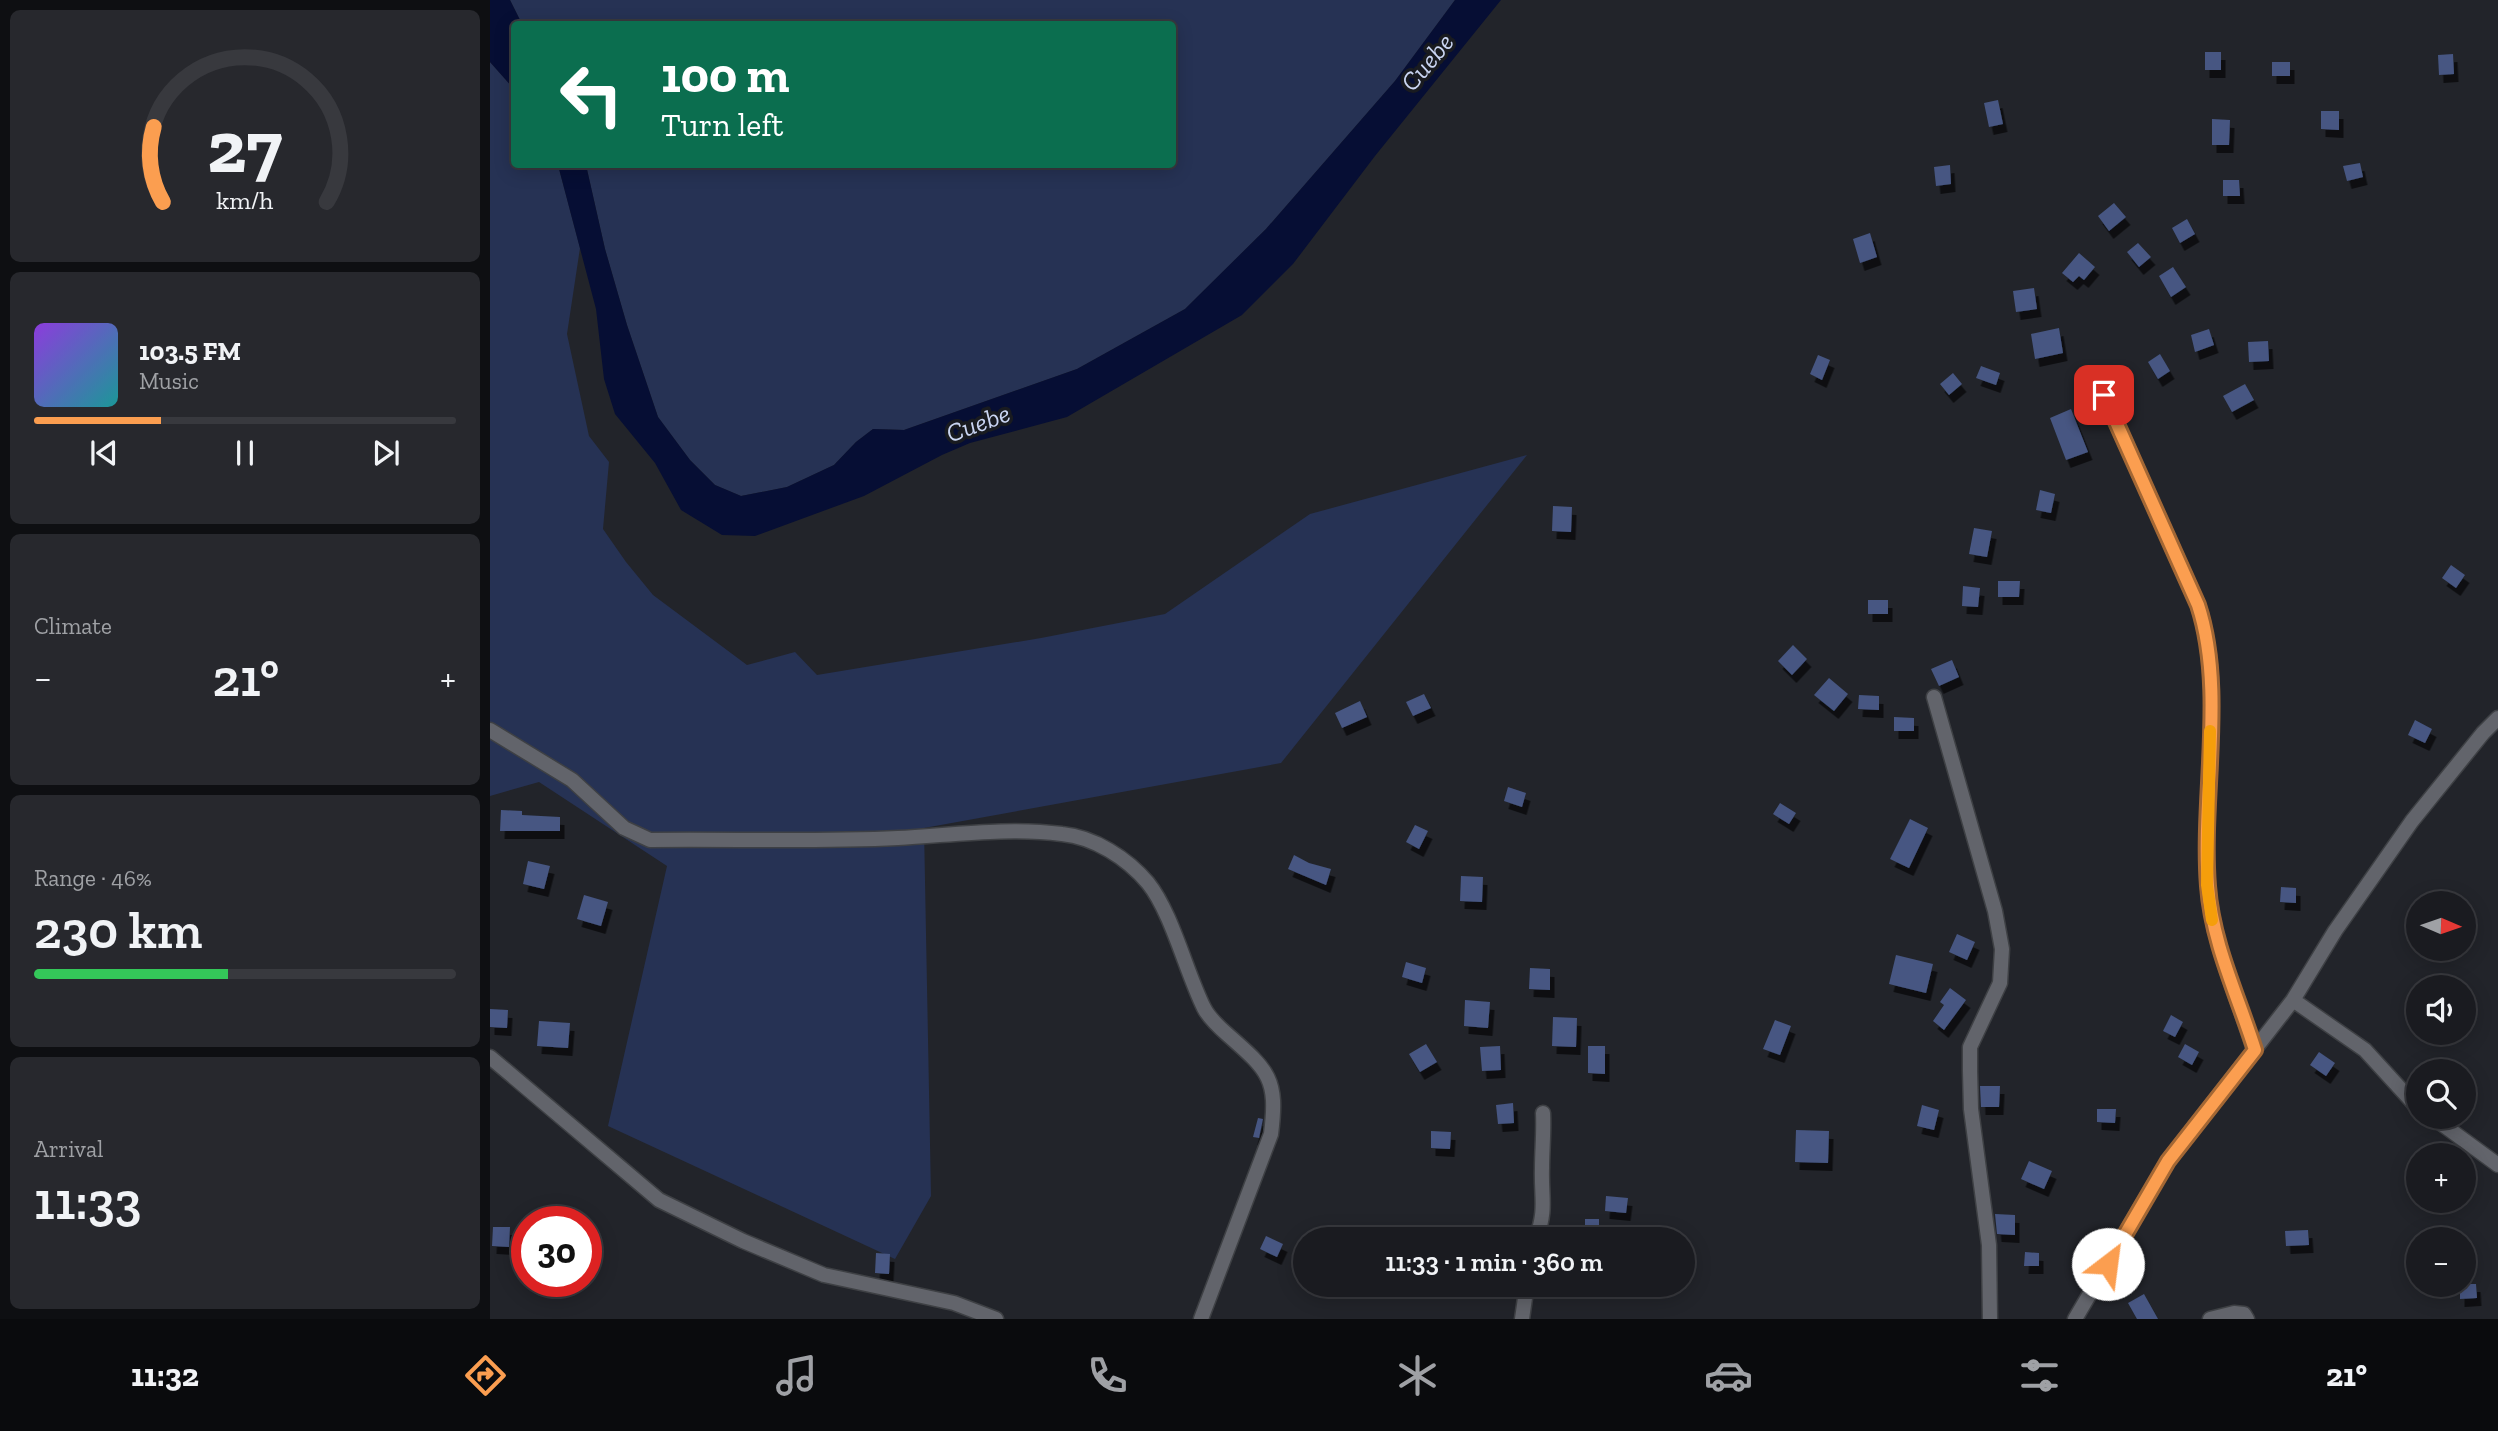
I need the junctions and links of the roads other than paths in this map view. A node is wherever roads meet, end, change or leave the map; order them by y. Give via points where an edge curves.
1 (2104, 395) dead end
2 (1934, 697) dead end
3 (2498, 718) edge
4 (490, 730) edge
5 (2293, 1000) junction
6 (2255, 1050) junction
7 (490, 1058) edge
8 (2406, 1095) edge
9 (1543, 1113) dead end
10 (2449, 1129) edge
11 (2498, 1165) edge
12 (1540, 1227) edge
13 (1525, 1297) edge
14 (996, 1319) edge
15 (1201, 1319) edge
16 (1522, 1319) edge
17 (1990, 1319) edge
18 (2075, 1319) edge
19 (2210, 1319) edge
20 (2247, 1319) edge

1 - 6 street via 2206,628 2211,702 2207,885 2215,935
2 - 17 street via 2002,949 2000,983 1970,1047 1970,1109 1989,1245
3 - 5 street via 2412,821
4 - 15 street via 572,780 624,828 650,840 897,838 998,831 1063,834 1089,840 1122,859 1148,883 1161,903 1205,1011 1263,1070 1271,1081 1275,1103 1271,1134
5 - 6 street
5 - 8 street via 2365,1050
6 - 18 street via 2168,1161
7 - 14 street via 659,1200 824,1275 954,1303
9 - 12 street via 1545,1200
10 - 11 street
13 - 16 street
19 - 20 street via 2234,1313

